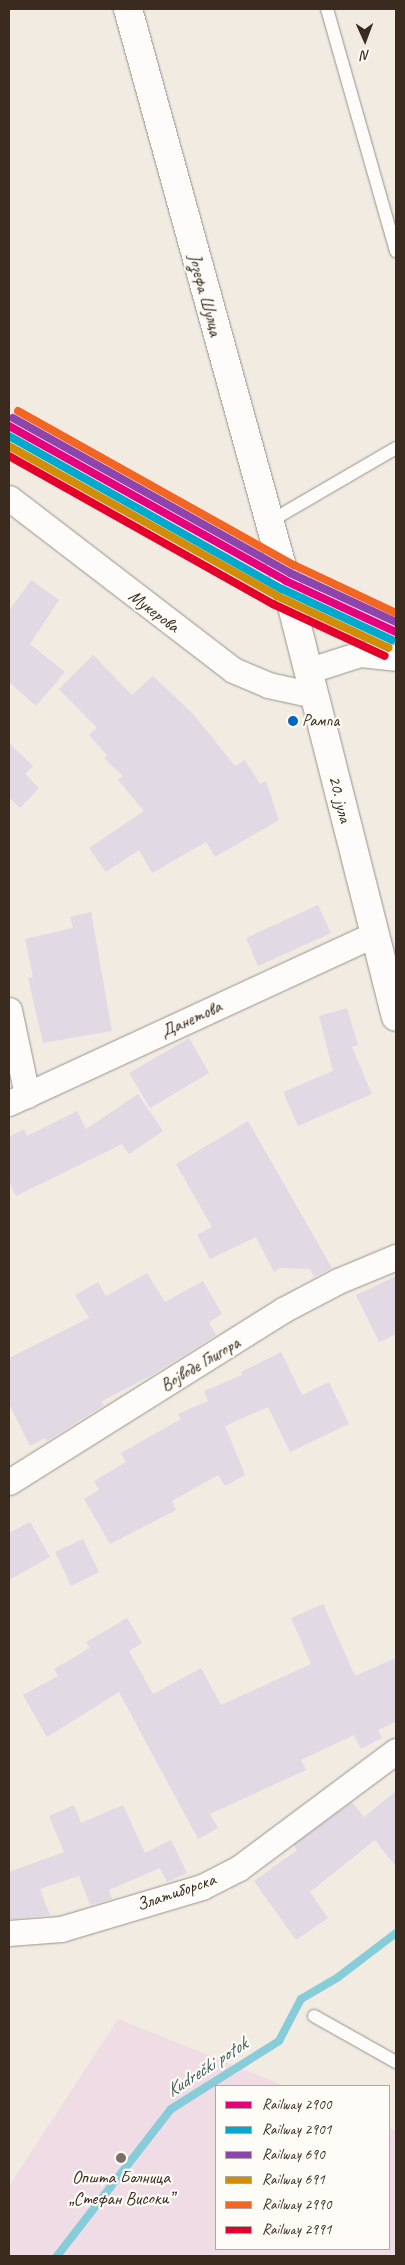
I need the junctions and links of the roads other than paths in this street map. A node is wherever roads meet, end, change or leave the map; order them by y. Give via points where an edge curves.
1 (128, 9) edge
2 (327, 9) edge
3 (396, 251) edge
4 (396, 448) edge
5 (9, 498) edge
6 (269, 522) junction
7 (286, 581) joint
8 (396, 658) edge
9 (310, 683) junction
10 (373, 935) junction
11 (9, 1010) edge
12 (396, 1017) edge
13 (18, 1099) edge
14 (396, 1257) edge
15 (9, 1482) edge
16 (396, 1751) edge
17 (9, 1933) edge
18 (314, 2016) dead end
19 (396, 2062) edge

1 - 6 main road, Јозефа Шулца
2 - 3 lane
4 - 6 lane
5 - 9 street, Мукерова via 233,670 268,685
6 - 7 main road, Јозефа Шулца
7 - 9 main road, 20. јула
8 - 9 street via 360,654
9 - 10 main road, 20. јула
10 - 12 main road, 20. јула
10 - 13 street, Данетова
11 - 13 street
14 - 15 street, Војводе Глигора via 338,1281 283,1310
16 - 17 street, Златиборска via 239,1868 202,1887 61,1929
18 - 19 lane

